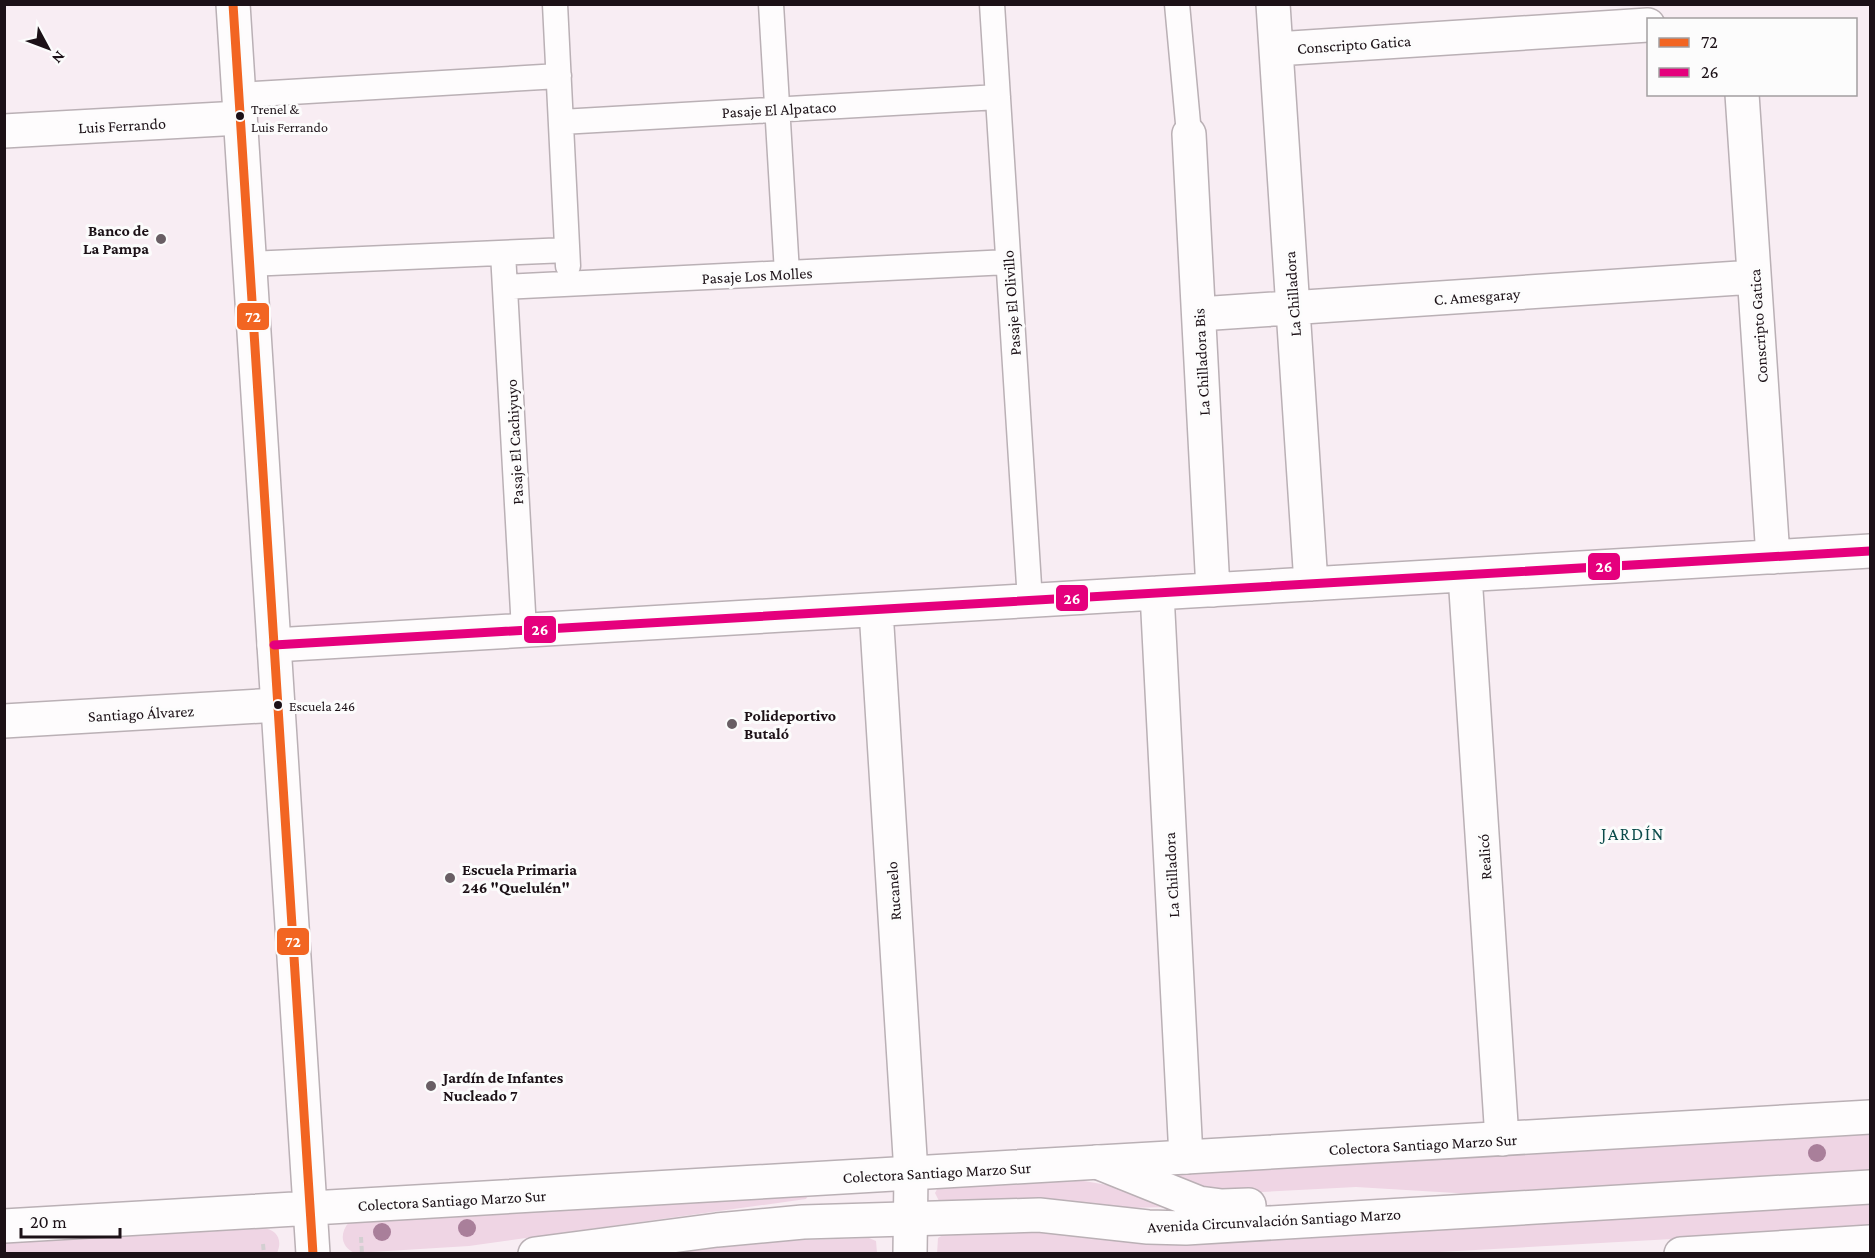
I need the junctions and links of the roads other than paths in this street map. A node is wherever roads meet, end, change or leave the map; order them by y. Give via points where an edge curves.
1 (233, 4) edge
2 (555, 4) edge
3 (771, 4) edge
4 (992, 4) edge
5 (1177, 4) edge
6 (1273, 4) edge
7 (1647, 25) edge
8 (1276, 49) junction
9 (559, 76) junction
10 (1742, 96) edge
11 (998, 97) junction
12 (240, 107) junction
13 (777, 110) junction
14 (561, 122) junction
15 (4, 131) edge
16 (1189, 134) joint
17 (567, 250) junction
18 (503, 253) junction
19 (1008, 262) junction
20 (250, 264) junction
21 (787, 273) junction
22 (1754, 277) junction
23 (569, 284) junction
24 (505, 287) junction
25 (1293, 308) junction
26 (1199, 314) junction
27 (1870, 551) edge
28 (1773, 557) junction
29 (1465, 575) junction
30 (1311, 584) junction
31 (1213, 590) junction
32 (1157, 593) junction
33 (1030, 601) junction
34 (876, 610) junction
35 (524, 630) junction
36 (274, 645) junction
37 (278, 705) junction
38 (4, 721) edge
39 (1870, 1118) edge
40 (1502, 1139) junction
41 (1186, 1158) junction
42 (1097, 1162) junction
43 (911, 1173) junction
44 (1870, 1187) edge
45 (311, 1208) junction
46 (1436, 1213) junction
47 (910, 1219) junction
48 (4, 1226) edge
49 (1870, 1242) edge
50 (313, 1254) edge
51 (535, 1254) edge
52 (910, 1254) edge
53 (1681, 1254) edge

1 - 12 street
2 - 9 street
3 - 13 street
4 - 11 street, Pasaje El Olivillo
5 - 16 street
6 - 8 street, La Chilladora
7 - 8 street, Conscripto Gatica
8 - 25 street, La Chilladora
9 - 12 street
9 - 14 street
10 - 22 street, Conscripto Gatica
11 - 13 street, Pasaje El Alpataco
11 - 19 street, Pasaje El Olivillo
12 - 15 street, Luis Ferrando
12 - 20 street
13 - 14 street, Pasaje El Alpataco
13 - 21 street
14 - 17 street
16 - 26 street, La Chilladora Bis
17 - 18 street
17 - 23 street
18 - 20 street
18 - 24 street, Pasaje El Cachiyuyo
19 - 21 street, Pasaje Los Molles
19 - 33 street, Pasaje El Olivillo
20 - 36 street
21 - 23 street, Pasaje Los Molles
22 - 25 street, C. Amesgaray
22 - 28 street, Conscripto Gatica
23 - 24 street, Pasaje Los Molles
24 - 35 street, Pasaje El Cachiyuyo
25 - 26 street, C. Amesgaray
25 - 30 street, La Chilladora
26 - 31 street, La Chilladora Bis
27 - 28 street
28 - 29 street
29 - 30 street
29 - 40 street, Realicó
30 - 31 street
31 - 32 street
32 - 33 street
32 - 41 street, La Chilladora
33 - 34 street
34 - 35 street
34 - 43 street, Rucanelo
35 - 36 street
36 - 37 street
37 - 38 street, Santiago Álvarez
37 - 45 street
39 - 40 street, Colectora Santiago Marzo Sur
40 - 41 street, Colectora Santiago Marzo Sur
41 - 42 street, Colectora Santiago Marzo Sur
42 - 43 street, Colectora Santiago Marzo Sur
42 - 46 street via 1210,1205 1369,1201
43 - 45 street, Colectora Santiago Marzo Sur
43 - 47 street, Rucanelo
44 - 46 street, Avenida Circunvalación Santiago Marzo
45 - 48 street, Colectora Santiago Marzo Sur
45 - 50 street
46 - 47 street, Avenida Circunvalación Santiago Marzo via 1186,1228 1039,1215
47 - 51 street, Avenida Circunvalación Santiago Marzo via 740,1227
47 - 52 street, Rucanelo
49 - 53 street

